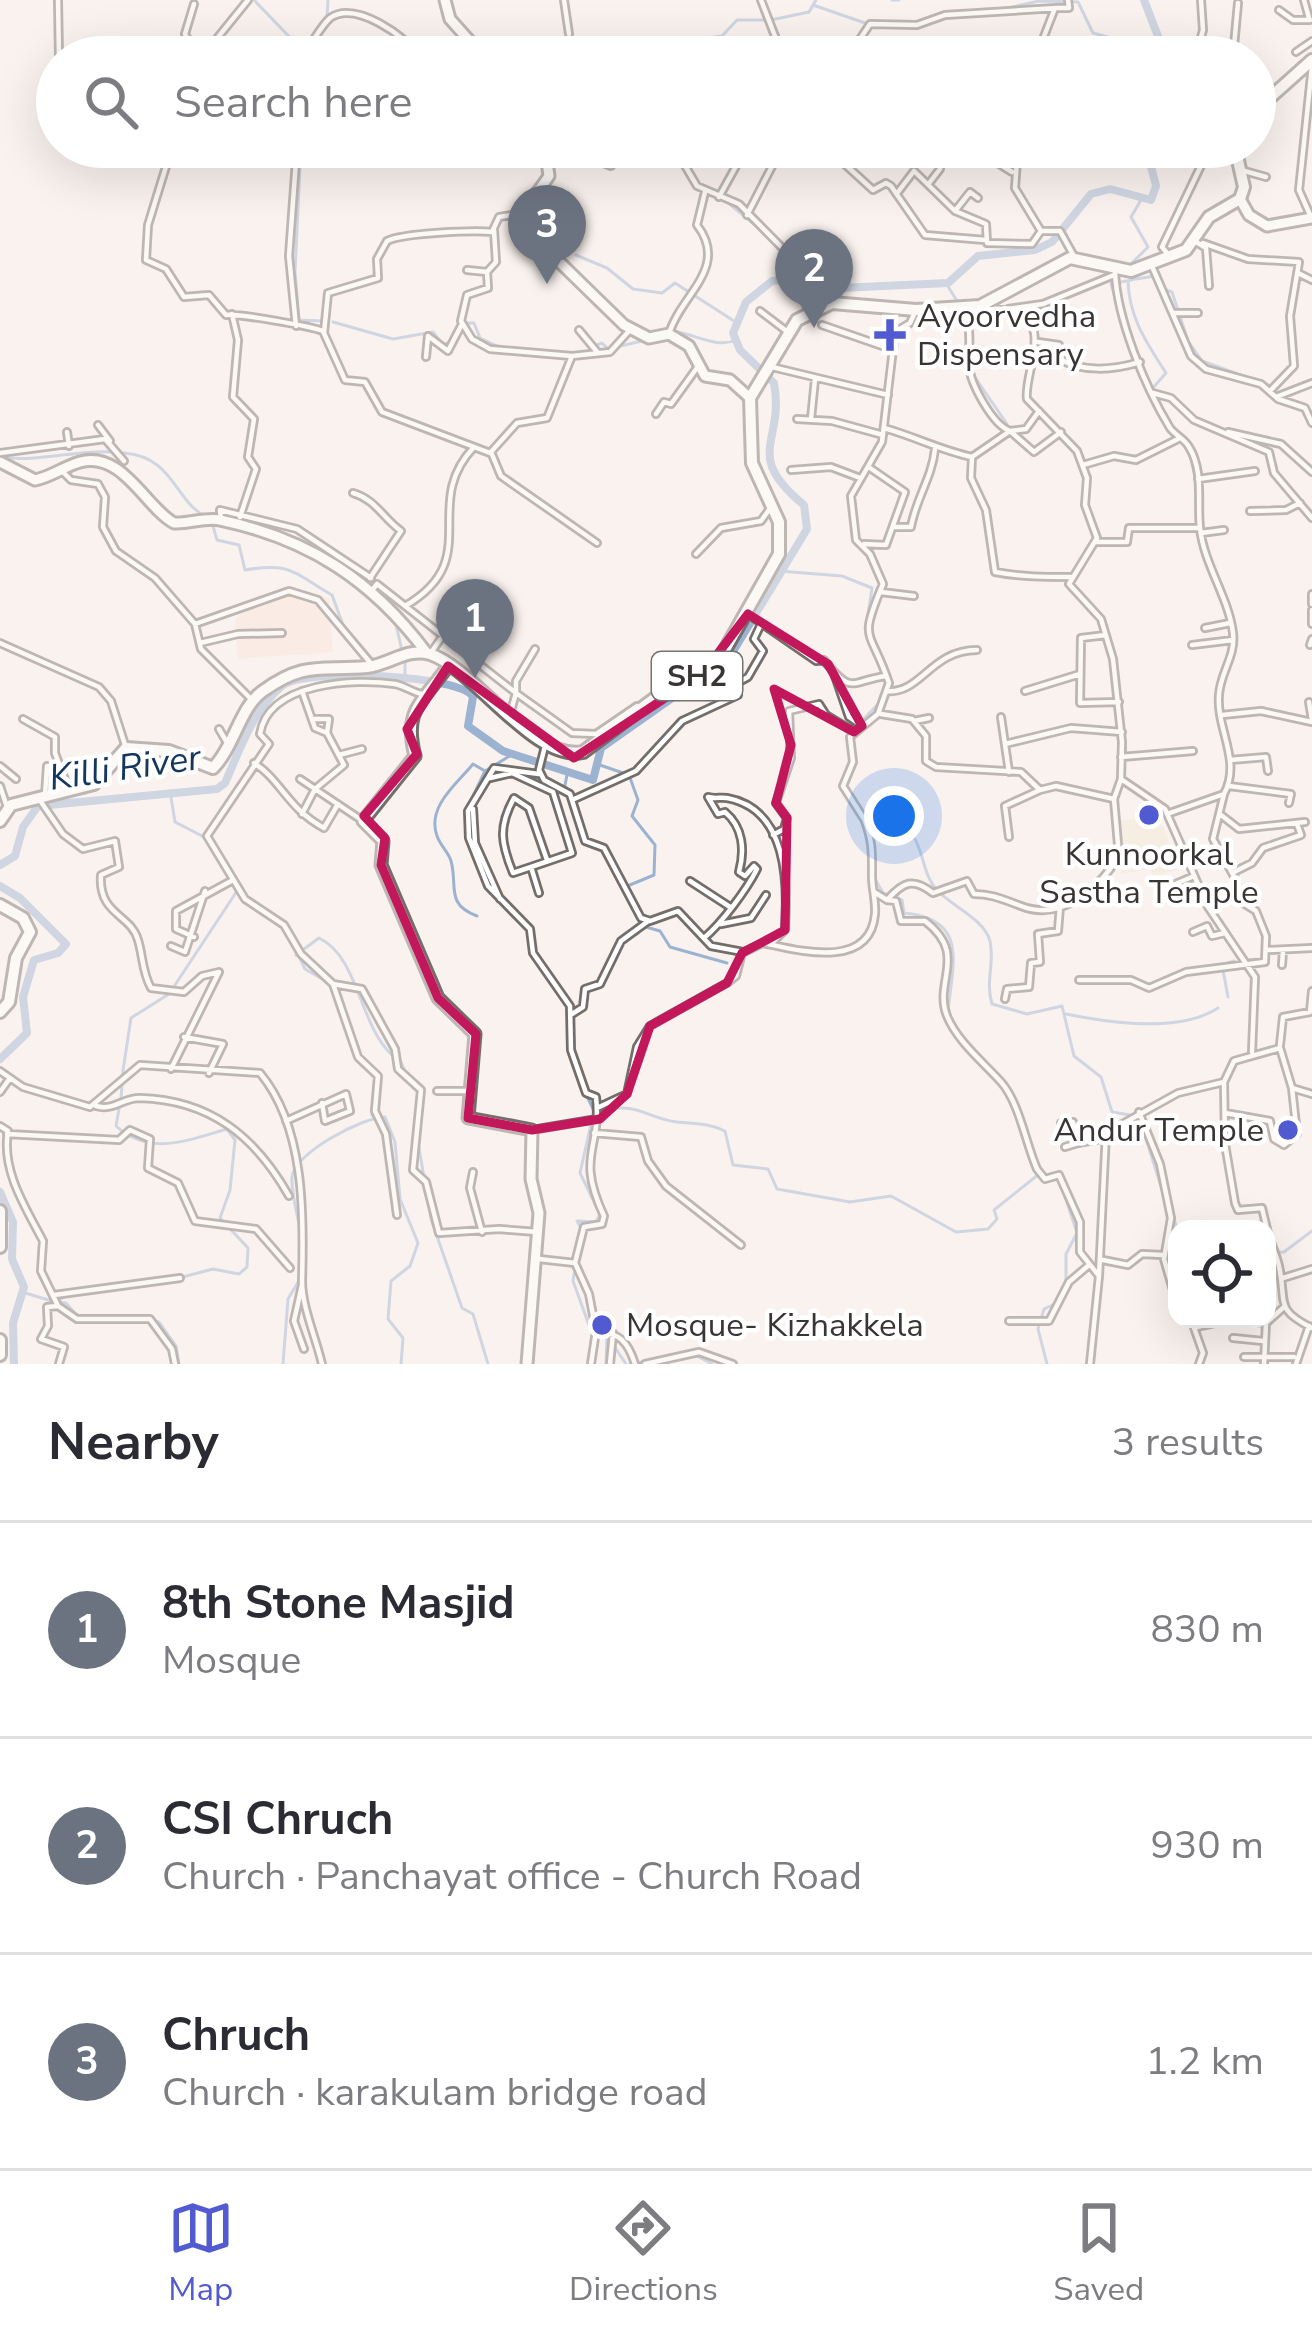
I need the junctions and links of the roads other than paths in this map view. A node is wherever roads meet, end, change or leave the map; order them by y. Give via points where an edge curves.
1 (58, 0) edge
2 (248, 0) edge
3 (350, 0) edge
4 (445, 0) edge
5 (564, 0) edge
6 (761, 0) edge
7 (1068, 0) edge
8 (1201, 0) edge
9 (1304, 0) edge
10 (1238, 3) edge
11 (194, 4) dead end
12 (1056, 8) junction
13 (1279, 10) dead end
14 (350, 12) junction
15 (1311, 21) edge
16 (568, 34) dead end
17 (59, 36) edge
18 (187, 36) edge
19 (218, 36) edge
20 (317, 36) edge
21 (400, 36) edge
22 (465, 36) edge
23 (775, 36) edge
24 (862, 36) edge
25 (1045, 36) edge
26 (1201, 36) edge
27 (1235, 36) edge
28 (1312, 41) edge
29 (1296, 52) dead end
30 (1312, 60) edge
31 (1276, 92) edge
32 (166, 168) edge
33 (295, 168) edge
34 (549, 168) edge
35 (688, 168) edge
36 (735, 168) edge
37 (771, 168) edge
38 (849, 168) edge
39 (1003, 168) edge
40 (1014, 168) edge
41 (1200, 168) edge
42 (940, 169) dead end
43 (1241, 170) joint
44 (1014, 172) junction
45 (1266, 177) dead end
46 (930, 182) junction
47 (540, 188) junction
48 (704, 193) junction
49 (897, 193) junction
50 (718, 197) junction
51 (978, 198) dead end
52 (1240, 199) junction
53 (955, 211) junction
54 (747, 215) junction
55 (1312, 218) edge
56 (494, 230) junction
57 (1041, 231) junction
58 (985, 240) junction
59 (1198, 242) junction
60 (1171, 257) junction
61 (1075, 258) junction
62 (467, 270) dead end
63 (1152, 270) junction
64 (487, 272) junction
65 (1298, 274) junction
66 (1120, 275) junction
67 (1312, 280) edge
68 (1209, 286) dead end
69 (832, 299) junction
70 (962, 308) junction
71 (985, 308) junction
72 (760, 310) dead end
73 (916, 310) junction
74 (1178, 313) junction
75 (1198, 313) dead end
76 (232, 314) junction
77 (462, 324) junction
78 (821, 325) dead end
79 (296, 327) junction
80 (631, 329) junction
81 (578, 330) dead end
82 (324, 333) junction
83 (789, 333) junction
84 (669, 334) junction
85 (1036, 342) junction
86 (891, 349) junction
87 (598, 353) junction
88 (570, 355) junction
89 (427, 357) dead end
90 (1140, 362) junction
91 (699, 364) junction
92 (767, 365) junction
93 (815, 380) junction
94 (1312, 383) edge
95 (1273, 389) junction
96 (1152, 391) junction
97 (888, 395) junction
98 (1276, 397) junction
99 (750, 398) junction
100 (1039, 411) junction
101 (656, 414) dead end
102 (797, 419) dead end
103 (811, 419) junction
104 (1312, 422) edge
105 (98, 425) dead end
106 (1216, 430) junction
107 (67, 431) dead end
108 (1010, 431) junction
109 (883, 432) junction
110 (1060, 432) junction
111 (1179, 438) junction
112 (110, 441) junction
113 (69, 446) junction
114 (474, 447) junction
115 (935, 449) junction
116 (491, 452) junction
117 (972, 457) junction
118 (0, 458) edge
119 (124, 460) dead end
120 (1083, 465) junction
121 (870, 468) junction
122 (790, 470) dead end
123 (64, 471) junction
124 (1255, 471) dead end
125 (1312, 472) edge
126 (860, 478) junction
127 (1198, 479) junction
128 (353, 493) dead end
129 (1300, 503) junction
130 (207, 504) dead end
131 (771, 507) junction
132 (1250, 511) dead end
133 (240, 517) junction
134 (1312, 518) edge
135 (217, 520) junction
136 (894, 527) junction
137 (1224, 530) dead end
138 (1200, 531) junction
139 (1096, 542) junction
140 (597, 544) dead end
141 (863, 546) junction
142 (696, 554) dead end
143 (1071, 577) junction
144 (373, 584) junction
145 (880, 592) junction
146 (1312, 594) edge
147 (914, 596) dead end
148 (404, 606) junction
149 (1312, 607) edge
150 (748, 614) junction
151 (1230, 623) junction
152 (194, 624) junction
153 (761, 624) junction
154 (1312, 624) edge
155 (1205, 628) dead end
156 (282, 633) dead end
157 (444, 634) junction
158 (1106, 635) junction
159 (1233, 640) junction
160 (0, 643) edge
161 (200, 643) junction
162 (1192, 645) dead end
163 (535, 649) dead end
164 (977, 650) dead end
165 (428, 653) junction
166 (374, 667) junction
167 (445, 669) junction
168 (1080, 674) junction
169 (835, 676) junction
170 (886, 676) junction
171 (302, 691) junction
172 (665, 691) junction
173 (887, 691) junction
174 (1025, 691) dead end
175 (430, 692) junction
176 (516, 693) junction
177 (254, 701) junction
178 (1119, 702) junction
179 (1309, 702) dead end
180 (878, 714) junction
181 (1222, 715) junction
182 (509, 716) junction
183 (1001, 717) dead end
184 (929, 718) dead end
185 (23, 719) dead end
186 (312, 719) junction
187 (1312, 721) edge
188 (914, 722) junction
189 (860, 725) junction
190 (219, 729) dead end
191 (854, 732) junction
192 (1122, 732) junction
193 (327, 733) junction
194 (1005, 744) junction
195 (230, 746) junction
196 (545, 746) junction
197 (126, 748) junction
198 (362, 749) dead end
199 (1193, 752) dead end
200 (339, 755) junction
201 (1121, 757) junction
202 (1230, 760) junction
203 (254, 763) junction
204 (0, 766) edge
205 (46, 766) dead end
206 (1268, 771) dead end
207 (1009, 772) junction
208 (538, 773) junction
209 (16, 779) dead end
210 (300, 779) dead end
211 (1121, 779) junction
212 (1228, 785) junction
213 (0, 786) edge
214 (315, 788) junction
215 (69, 790) junction
216 (1040, 790) junction
217 (1225, 794) junction
218 (1114, 799) junction
219 (572, 800) junction
220 (43, 802) junction
221 (1289, 803) dead end
222 (338, 804) junction
223 (8, 807) junction
224 (302, 814) junction
225 (1167, 814) junction
226 (1219, 814) junction
227 (363, 820) junction
228 (0, 821) edge
229 (773, 835) junction
230 (1009, 837) dead end
231 (547, 860) junction
232 (531, 867) junction
233 (1232, 873) junction
234 (1194, 876) junction
235 (233, 880) junction
236 (690, 881) dead end
237 (205, 891) junction
238 (1159, 891) dead end
239 (874, 892) junction
240 (539, 893) dead end
241 (766, 895) dead end
242 (890, 897) junction
243 (0, 905) edge
244 (1060, 906) junction
245 (730, 907) junction
246 (647, 922) junction
247 (721, 924) junction
248 (1193, 932) dead end
249 (1225, 933) junction
250 (194, 937) junction
251 (704, 938) junction
252 (771, 944) junction
253 (171, 946) dead end
254 (1312, 948) edge
255 (1268, 950) junction
256 (1283, 951) junction
257 (743, 952) junction
258 (1242, 963) junction
259 (1282, 965) dead end
260 (1079, 980) dead end
261 (333, 984) junction
262 (1312, 991) edge
263 (1005, 999) dead end
264 (3, 1003) edge
265 (572, 1014) junction
266 (184, 1037) junction
267 (1280, 1048) junction
268 (1252, 1054) junction
269 (171, 1069) junction
270 (0, 1071) edge
271 (209, 1073) junction
272 (10, 1078) junction
273 (1224, 1082) junction
274 (1292, 1088) junction
275 (437, 1091) dead end
276 (469, 1091) junction
277 (0, 1092) edge
278 (1312, 1094) edge
279 (322, 1103) junction
280 (96, 1106) junction
281 (597, 1108) junction
282 (1139, 1112) junction
283 (1225, 1113) junction
284 (596, 1119) junction
285 (286, 1121) junction
286 (1061, 1123) dead end
287 (0, 1126) edge
288 (532, 1130) junction
289 (594, 1133) junction
290 (7, 1135) junction
291 (1106, 1138) junction
292 (1078, 1144) junction
293 (1065, 1147) dead end
294 (473, 1172) dead end
295 (289, 1196) dead end
296 (0, 1211) edge
297 (397, 1215) dead end
298 (1265, 1220) edge
299 (482, 1232) junction
300 (537, 1232) junction
301 (741, 1245) dead end
302 (0, 1247) edge
303 (1276, 1253) edge
304 (1163, 1255) junction
305 (536, 1259) junction
306 (1100, 1259) junction
307 (574, 1262) junction
308 (1089, 1265) junction
309 (290, 1268) dead end
310 (1312, 1269) edge
311 (1168, 1272) edge
312 (1099, 1276) junction
313 (180, 1278) dead end
314 (1282, 1279) junction
315 (301, 1286) junction
316 (56, 1301) junction
317 (1284, 1307) junction
318 (1276, 1314) edge
319 (1009, 1321) dead end
320 (1310, 1327) edge
321 (1196, 1328) edge
322 (1265, 1328) edge
323 (596, 1331) junction
324 (612, 1338) junction
325 (1233, 1338) dead end
326 (0, 1340) edge
327 (1264, 1341) junction
328 (304, 1349) dead end
329 (0, 1355) edge
330 (1244, 1357) dead end
331 (1295, 1361) edge
332 (634, 1362) edge
333 (1264, 1362) edge
334 (1284, 1362) edge
335 (59, 1364) edge
336 (175, 1364) edge
337 (322, 1364) edge
338 (528, 1364) edge
339 (591, 1364) edge
340 (610, 1364) edge
341 (646, 1364) edge
342 (733, 1364) edge
343 (1090, 1364) edge
344 (1199, 1364) edge

1 - 17 street
2 - 19 street
3 - 14 street
4 - 22 main road
5 - 16 street
6 - 23 street
7 - 12 street via 1069,8
8 - 26 street
9 - 15 street
10 - 27 street
11 - 18 street
12 - 24 street via 945,15 917,26 870,24
12 - 25 street
13 - 15 street
14 - 20 street via 332,16
14 - 21 street
28 - 29 street
30 - 31 main road
30 - 55 street via 1299,190
32 - 76 street via 143,253 168,271 184,297 209,295
33 - 79 street via 289,256
34 - 47 main road
35 - 48 street
36 - 50 street
37 - 54 street
38 - 49 street via 873,190 886,183
39 - 44 street
40 - 44 street
41 - 60 street via 1162,248
42 - 46 street
43 - 45 street
43 - 52 main road
44 - 57 street
46 - 49 street via 914,171
46 - 53 street
47 - 56 street via 532,212 499,217
47 - 80 main road via 543,247
48 - 50 street
48 - 84 street via 697,225 710,242 696,294
49 - 58 street via 925,236
50 - 54 street
51 - 53 street via 970,192
52 - 55 main road via 1267,226
52 - 59 main road via 1209,217
53 - 58 street via 986,224
54 - 69 street via 832,285
56 - 64 street via 496,262
56 - 82 street via 394,237 376,259 378,278 328,293
57 - 58 street via 1031,244
57 - 61 street via 1062,233
59 - 60 main road
59 - 65 street via 1248,259 1298,261
59 - 68 street
60 - 63 main road
61 - 66 main road
61 - 71 main road
62 - 64 street
63 - 66 main road
63 - 74 street
64 - 77 street via 488,293 466,295
65 - 67 street
65 - 95 street via 1290,316 1294,366
66 - 71 street via 1043,304
66 - 90 street
69 - 73 main road
69 - 83 main road, SH2
70 - 71 main road
70 - 73 main road
70 - 108 street via 970,373 996,423
71 - 85 street via 1021,314
72 - 83 street
73 - 86 street
74 - 75 street
74 - 95 street via 1191,356 1207,369
76 - 79 street
76 - 133 street via 233,398 254,423 248,457 256,469
77 - 88 street via 495,350
77 - 89 street via 448,351 428,336
78 - 86 street
79 - 82 street
80 - 84 main road
80 - 87 street via 620,346
81 - 87 street
82 - 114 street via 345,380 365,382 380,410
83 - 92 main road, SH2
84 - 91 main road
85 - 90 street via 1059,345 1065,364 1111,370
85 - 100 street via 1025,388
86 - 97 street
87 - 88 street
88 - 116 street via 546,419 519,422
90 - 96 street
91 - 99 main road via 705,376 730,380
91 - 101 street
92 - 93 street
92 - 99 main road, SH2
93 - 97 street
93 - 103 street
94 - 98 street
95 - 98 street
96 - 106 street
96 - 111 street
97 - 109 street
98 - 104 street via 1305,408
99 - 131 main road, SH2 via 752,463
100 - 108 street via 1026,429
100 - 110 street
102 - 103 street
103 - 109 street
105 - 112 street
106 - 125 street via 1281,444
106 - 129 street via 1269,452 1274,472
107 - 113 street
108 - 110 street via 1034,452
108 - 117 street
109 - 115 street
109 - 121 street
110 - 120 street
111 - 120 street via 1136,460 1114,456
111 - 127 street
112 - 113 street
112 - 119 street
113 - 118 street
114 - 116 street
114 - 148 street via 447,504 447,566
115 - 117 street
115 - 136 street via 911,527
116 - 140 street via 501,476
117 - 143 street via 993,571 1044,581
118 - 123 main road via 35,480
120 - 139 street
121 - 126 street
121 - 136 street via 905,492
122 - 126 street via 831,467
123 - 135 main road via 95,462 137,485 167,521
123 - 152 street via 98,484 108,540
124 - 127 street
126 - 141 street via 851,496
127 - 138 street
128 - 144 street via 375,501 401,531
129 - 132 street
129 - 134 street
130 - 135 street
131 - 142 street via 761,521 716,530
131 - 150 main road, SH2 via 781,548
133 - 135 street via 220,510
133 - 144 street via 296,530
135 - 144 main road via 298,542
136 - 141 street via 886,545
137 - 138 street
138 - 139 street via 1130,528 1127,542
138 - 151 street
139 - 143 street
141 - 145 street
143 - 158 street
144 - 148 street
144 - 165 main road
145 - 147 street
145 - 170 street via 868,626
146 - 149 street
148 - 157 street
149 - 154 street
150 - 153 street
150 - 172 main road, SH2 via 703,674
151 - 155 street
151 - 159 street
152 - 161 street
152 - 166 street via 290,591 318,600
153 - 169 street via 824,660
153 - 219 street via 754,639 763,651 737,683 738,695 682,721 654,758 628,775
156 - 161 street
157 - 165 street
157 - 176 street
158 - 168 street via 1081,638
158 - 178 street
159 - 162 street
159 - 181 street via 1218,696
160 - 197 street via 99,687
161 - 177 street
163 - 176 street
164 - 173 street via 940,657 908,688
165 - 166 main road
165 - 167 main road
166 - 177 main road via 292,670
167 - 175 main road
167 - 182 main road
168 - 174 street
168 - 178 street via 1080,703
169 - 170 street via 860,687
169 - 189 street via 842,704
170 - 173 street
171 - 175 street via 393,684
171 - 186 street
171 - 203 street via 261,725 270,742
172 - 176 street via 596,734 551,721
172 - 196 main road, SH2 via 583,752
173 - 180 street
175 - 227 main road via 407,729 415,756
176 - 182 street
177 - 195 main road
178 - 192 street
179 - 187 street
180 - 188 street
180 - 189 street
181 - 187 street via 1261,711
181 - 202 street
182 - 196 main road
183 - 194 street
184 - 188 street
185 - 215 street via 55,737
186 - 193 street
186 - 193 street via 329,719
188 - 207 street via 936,767
189 - 191 street
190 - 195 street
191 - 229 street via 819,704 789,711 791,758 776,803 787,818
191 - 239 street via 843,786 876,851
192 - 194 street via 1071,728
192 - 201 street
193 - 200 street
194 - 207 street
195 - 197 main road via 210,769 169,752
196 - 208 street
197 - 215 main road via 99,781
198 - 200 street
199 - 201 street
200 - 214 street via 341,772
201 - 211 street
202 - 206 street via 1266,758
202 - 212 street
203 - 224 street
203 - 235 street via 207,836
204 - 209 street
205 - 220 street
207 - 216 street via 1023,772
208 - 219 street
208 - 231 street via 553,792 572,853
208 - 265 street via 495,774 472,810 475,843 501,901 530,929 533,952
210 - 214 street
211 - 218 street
211 - 225 street
212 - 217 street
212 - 221 street via 1291,794
213 - 223 street
214 - 222 street
214 - 224 street
215 - 220 main road
216 - 218 street
216 - 230 street via 1005,806
217 - 225 street
217 - 226 street
218 - 244 street via 1118,856 1076,903
219 - 246 street via 585,841 604,848
220 - 223 main road
220 - 266 street via 82,849 115,842 118,867 101,875 100,887 106,905 137,936 152,989 184,992 218,972
222 - 224 street via 324,828
222 - 227 street
223 - 228 main road
225 - 234 street
226 - 233 street via 1214,842
226 - 233 street via 1239,829 1301,823 1295,841 1262,848
227 - 276 main road via 383,841 381,865 438,998 475,1034
229 - 245 street via 727,798 708,797 718,814 738,823 739,872 757,869
229 - 252 street via 786,859 787,906 785,930
231 - 232 street
231 - 232 street via 529,808 514,798 500,824 502,844 513,873
232 - 240 street
233 - 255 street via 1240,903 1256,910
234 - 238 street
234 - 249 street
235 - 237 street
235 - 261 street
236 - 245 street
237 - 250 street
237 - 250 street via 176,911 176,929
239 - 242 street
239 - 252 street via 875,916 860,946 790,953
241 - 247 street via 751,918
242 - 244 street via 912,881 937,891 967,881 974,894 1021,907
242 - 308 street via 901,921 926,921 937,932 950,962 942,1002 949,1022 1003,1084 1037,1169 1045,1179 1059,1175
243 - 264 main road via 30,929
244 - 263 street via 1058,931 1038,934 1040,962 1031,963 1029,987 1007,989
245 - 247 street
246 - 251 street via 679,912
246 - 265 street via 621,941 600,984 585,989 582,1008
247 - 251 street
248 - 249 street via 1207,926 1212,936
249 - 258 street
250 - 253 street via 185,952
251 - 257 street
252 - 257 street
254 - 256 street
255 - 256 street
255 - 258 street via 1265,962
256 - 259 street
257 - 281 street via 736,976 650,1026 627,1094
258 - 260 street via 1149,988
258 - 268 street via 1258,988
261 - 297 street via 358,1057 378,1074 376,1117 386,1134
261 - 299 street via 362,989 398,1069 421,1090 412,1170 426,1182 439,1233
262 - 267 street via 1310,1012 1283,1017
265 - 281 street via 571,1050
266 - 269 street
266 - 271 street via 224,1043
267 - 268 street
267 - 274 street
268 - 273 street via 1234,1061
269 - 271 street
269 - 280 street via 140,1065
270 - 272 street
271 - 285 street via 258,1072
272 - 277 street
272 - 280 street
273 - 282 street
273 - 283 street
274 - 278 street
274 - 283 street via 1297,1134 1284,1145 1270,1121
275 - 276 street
276 - 288 main road via 470,1120
279 - 279 street via 346,1094 350,1112 326,1121
279 - 285 street
280 - 295 street via 143,1098 218,1115 248,1137
281 - 284 street
282 - 291 street
282 - 304 street via 1171,1218
283 - 298 street via 1234,1203 1238,1210 1262,1208
284 - 288 street
284 - 289 street
285 - 315 street via 304,1251
286 - 292 street via 1073,1122
287 - 290 street
288 - 300 main road
289 - 301 street via 640,1137 667,1186
289 - 307 street via 586,1166 604,1216 602,1224 584,1227
290 - 309 street via 119,1140 130,1130 150,1139 148,1168 178,1183 195,1221 256,1229
290 - 316 street via 15,1187 44,1241 41,1271
291 - 292 street
291 - 306 street
292 - 293 street
294 - 299 street
296 - 302 main road
299 - 300 street
300 - 305 main road
303 - 314 street
304 - 306 street via 1142,1254 1128,1265
304 - 311 street
305 - 307 street
305 - 338 main road
306 - 312 street
307 - 323 street
308 - 312 street
308 - 319 street via 1069,1282 1049,1321
310 - 314 street
312 - 343 street
313 - 316 street
314 - 317 street
315 - 328 street via 294,1322
315 - 337 street
316 - 335 street via 47,1307 41,1339 64,1347
316 - 336 street via 77,1319 150,1319
317 - 318 street
317 - 320 street
320 - 331 street
321 - 344 street
322 - 327 street
323 - 324 street
323 - 339 street
324 - 332 street via 629,1345
324 - 340 street
325 - 327 street
326 - 329 main road
327 - 333 street
330 - 333 street
331 - 334 street
333 - 334 street
341 - 342 street via 699,1352

